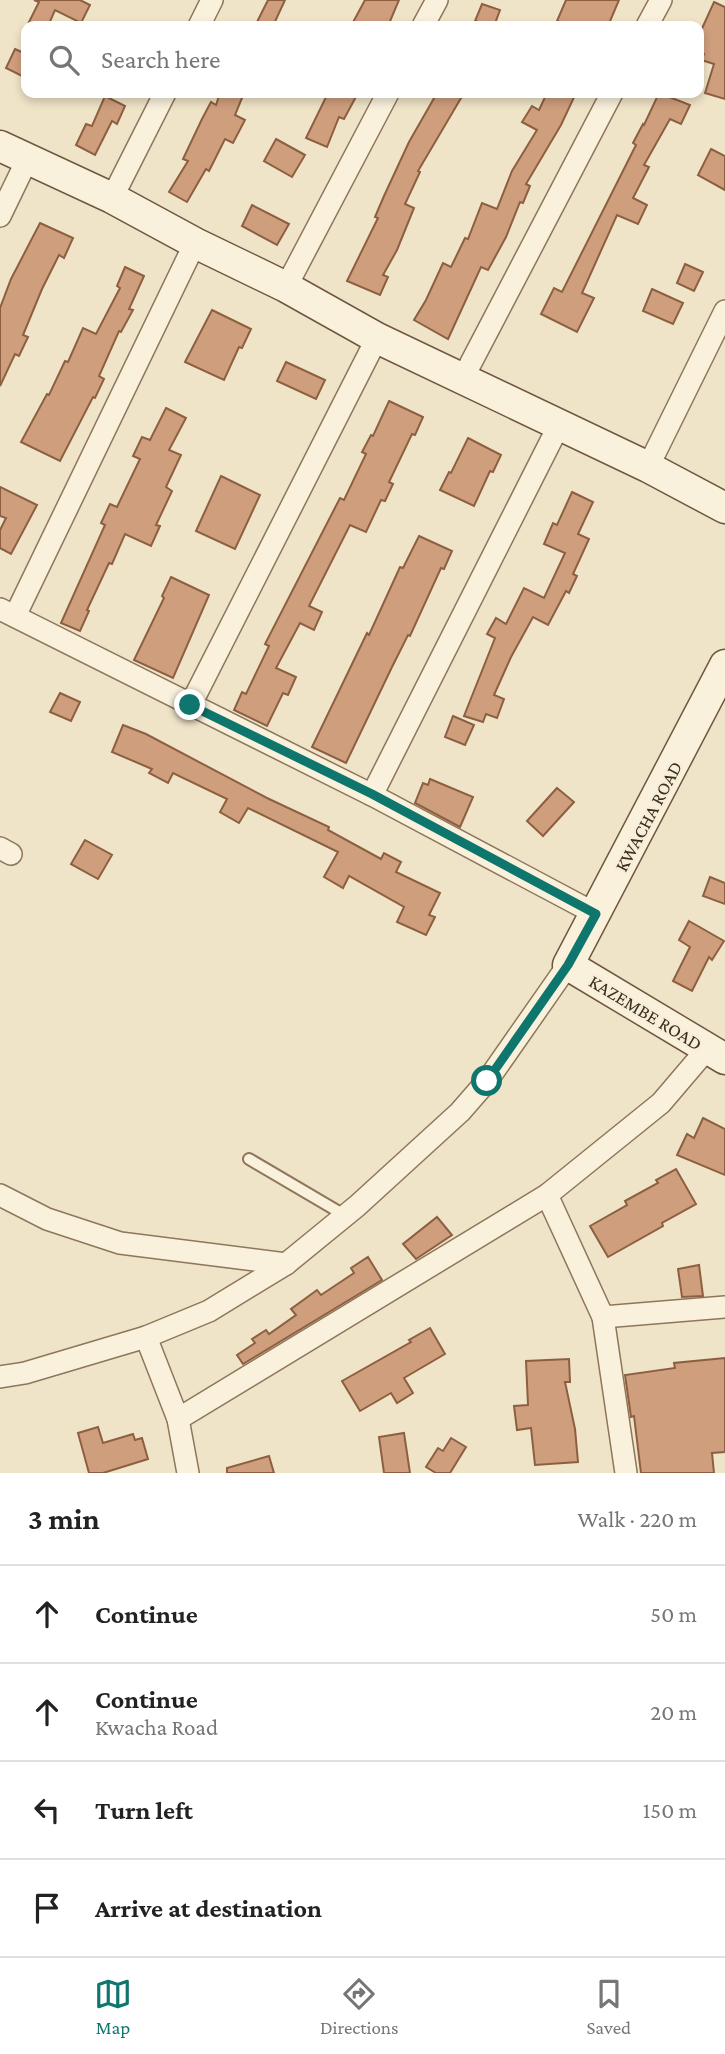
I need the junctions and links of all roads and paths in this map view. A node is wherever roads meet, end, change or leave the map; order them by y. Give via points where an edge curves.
1 (212, 0) edge
2 (437, 0) edge
3 (661, 0) edge
4 (201, 21) edge
5 (426, 21) edge
6 (650, 21) edge
7 (162, 98) edge
8 (385, 98) edge
9 (609, 98) edge
10 (0, 146) edge
11 (28, 158) junction
12 (112, 198) junction
13 (0, 216) edge
14 (195, 243) junction
15 (286, 287) junction
16 (725, 311) edge
17 (377, 338) junction
18 (463, 378) junction
19 (559, 425) junction
20 (648, 467) junction
21 (725, 508) edge
22 (7, 612) edge
23 (725, 666) edge
24 (190, 705) junction
25 (372, 794) junction
26 (596, 914) junction
27 (568, 965) junction
28 (716, 1054) edge
29 (249, 1159) dead end
30 (0, 1195) edge
31 (547, 1195) junction
32 (345, 1216) junction
33 (286, 1264) junction
34 (725, 1307) edge
35 (603, 1317) junction
36 (146, 1337) junction
37 (0, 1377) edge
38 (178, 1419) junction
39 (188, 1473) edge
40 (626, 1473) edge

1 - 4 street
2 - 5 street
3 - 6 street
7 - 12 street
8 - 15 street
9 - 18 street
10 - 11 street
11 - 12 street
11 - 13 street
12 - 14 street
14 - 15 street
14 - 22 street
15 - 17 street
16 - 20 street
17 - 18 street
17 - 24 street
18 - 19 street
19 - 20 street
19 - 25 street
20 - 21 street
22 - 24 street
23 - 26 street, KWACHA ROAD
24 - 25 street
25 - 26 street
26 - 27 street, KWACHA ROAD
27 - 28 street, KAZEMBE ROAD
27 - 32 street via 460,1112
28 - 31 street
29 - 32 lane
30 - 33 street via 47,1219 120,1243
31 - 35 street
31 - 38 street
32 - 33 street
33 - 36 street via 209,1311
34 - 35 street
35 - 40 street
36 - 37 street
36 - 38 street
38 - 39 street

